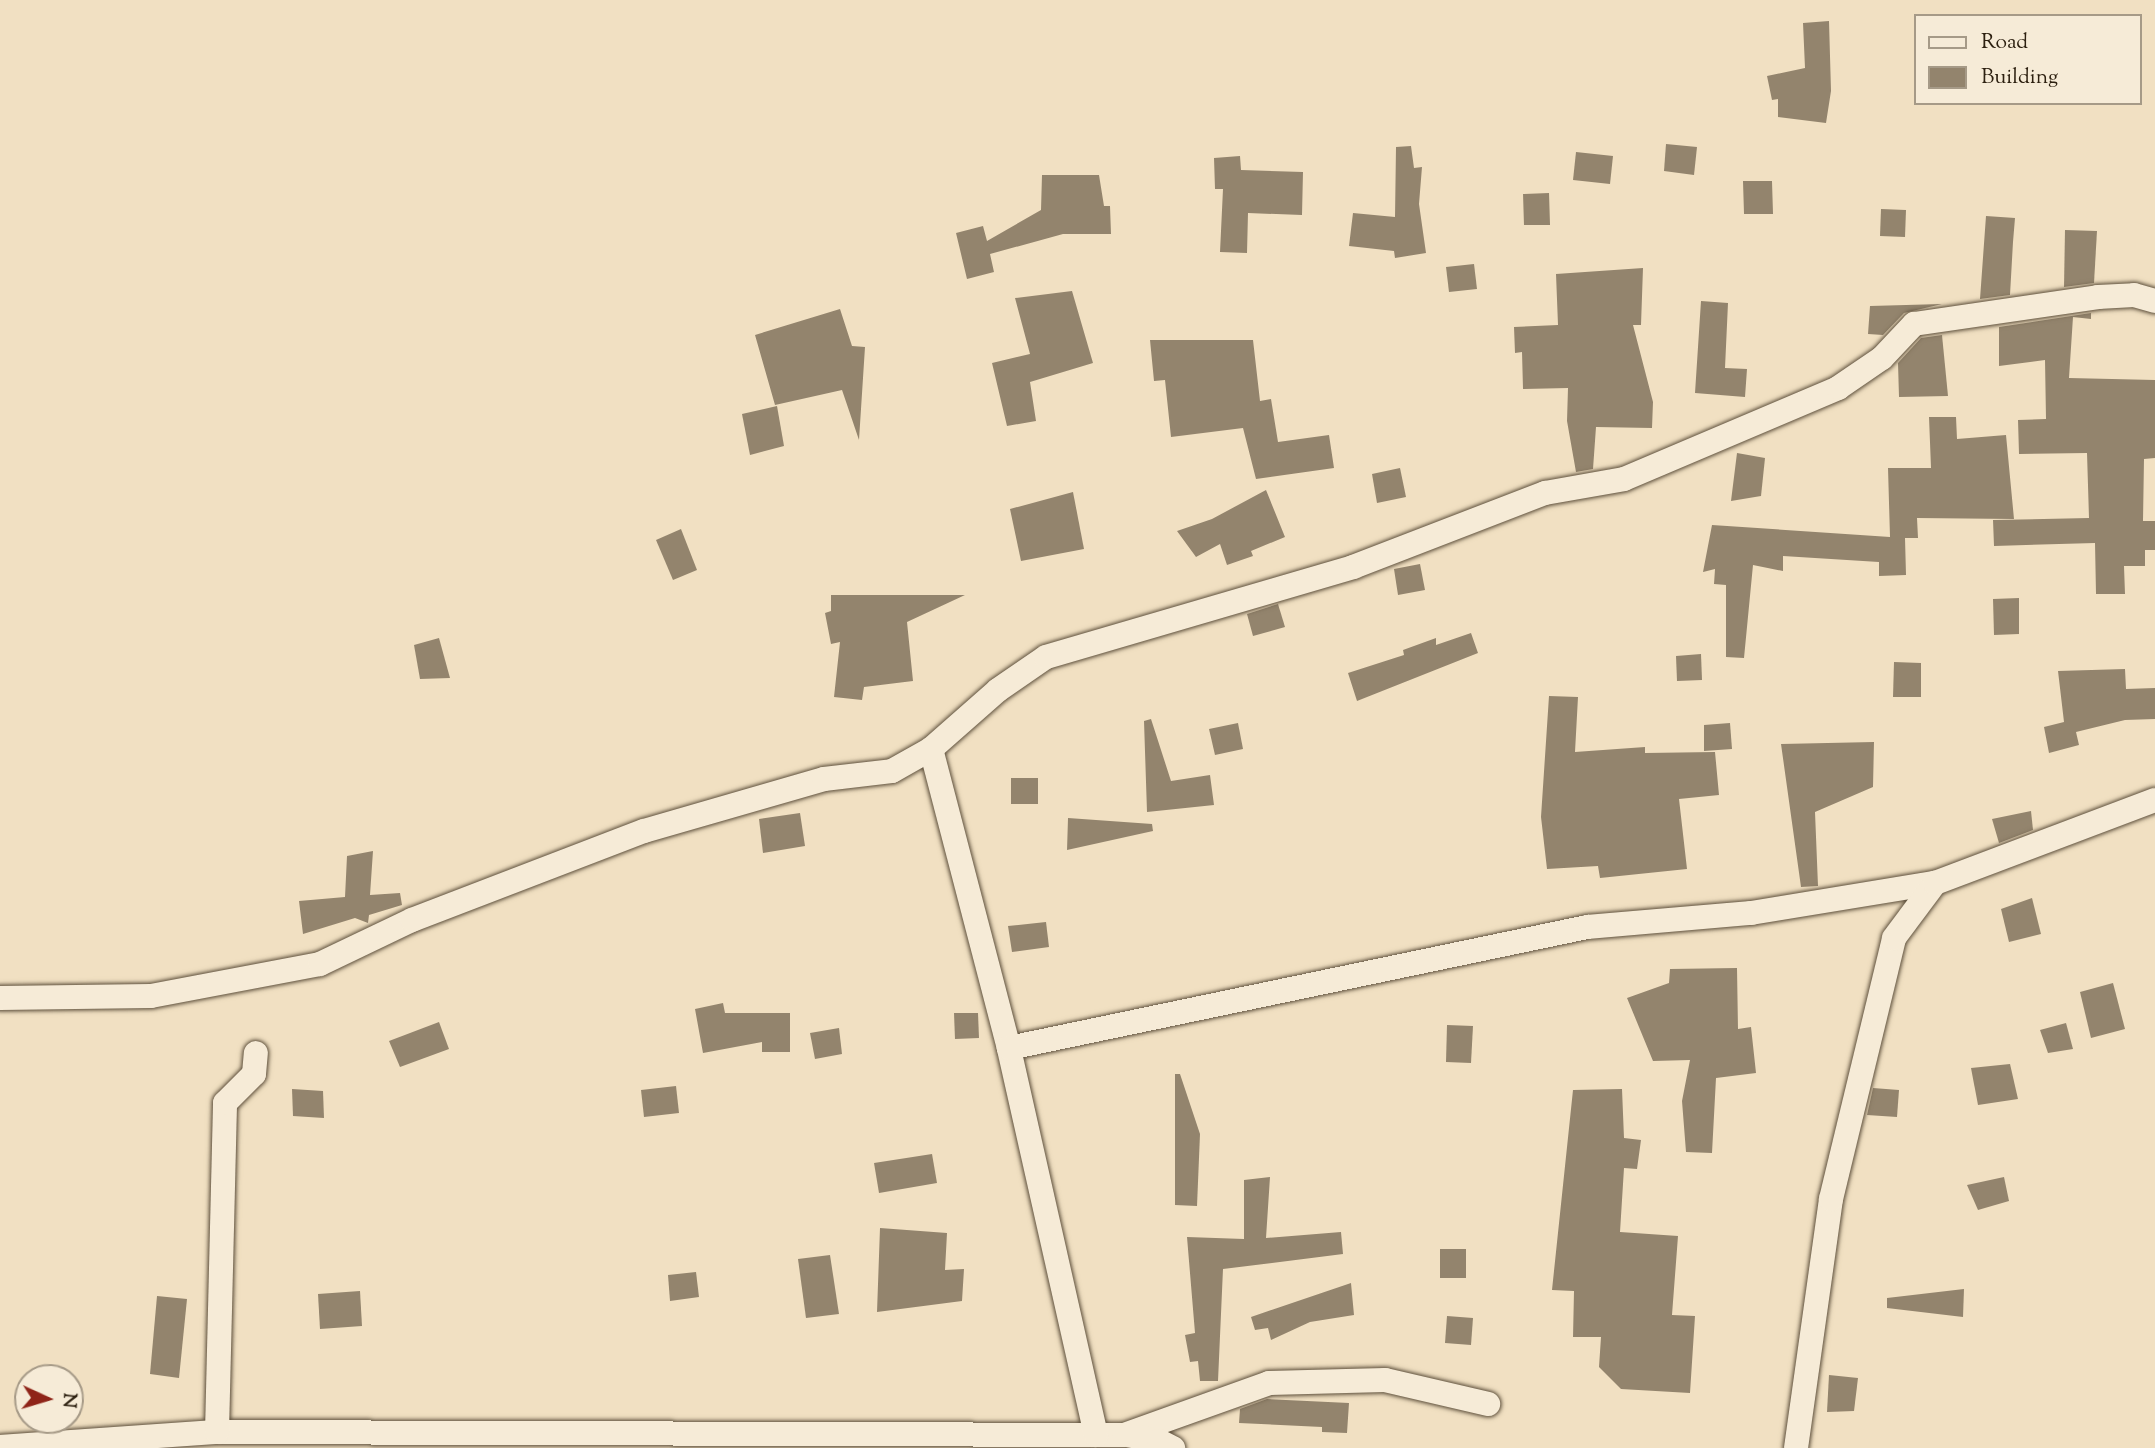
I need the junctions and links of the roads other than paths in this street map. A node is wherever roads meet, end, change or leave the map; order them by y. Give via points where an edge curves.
1 (2155, 301) edge
2 (931, 749) junction
3 (2155, 800) edge
4 (1935, 883) junction
5 (0, 998) edge
6 (1009, 1048) junction
7 (256, 1053) dead end
8 (1488, 1404) dead end
9 (217, 1432) junction
10 (1096, 1435) junction
11 (1124, 1435) junction
12 (1052, 1443) edge
13 (0, 1447) edge
14 (1173, 1448) edge
15 (1796, 1448) edge

1 - 2 street via 2134,295 2098,297 1914,324 1882,358 1838,388 1623,479 1545,493 1353,568 1046,657 998,690
2 - 5 street via 892,771 824,779 644,831 412,920 320,964 151,996
2 - 6 street
3 - 4 street
4 - 6 street via 1751,913 1587,927
4 - 15 street via 1894,938 1831,1199
6 - 10 street
7 - 9 street via 254,1074 225,1103
8 - 11 street via 1385,1380 1269,1383
9 - 12 street
9 - 13 street
10 - 11 street
10 - 12 street
11 - 14 street

